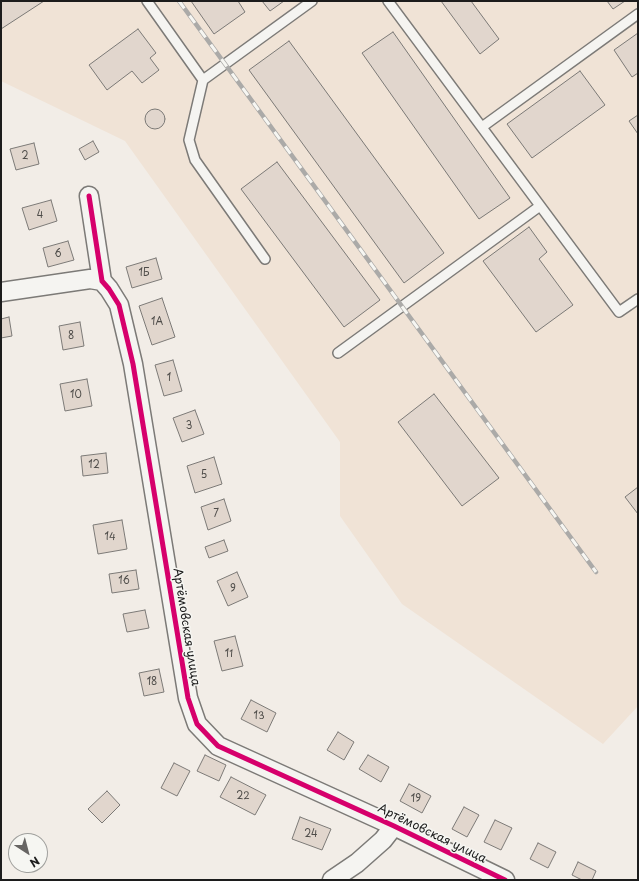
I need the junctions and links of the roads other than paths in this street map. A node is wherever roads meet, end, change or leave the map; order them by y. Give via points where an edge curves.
1 (147, 1) edge
2 (312, 1) edge
3 (388, 1) edge
4 (638, 14) edge
5 (203, 80) junction
6 (482, 127) junction
7 (89, 196) dead end
8 (540, 206) junction
9 (265, 259) dead end
10 (102, 282) junction
11 (1, 292) edge
12 (638, 299) edge
13 (338, 354) dead end
14 (394, 826) junction
15 (332, 880) edge
16 (505, 880) edge

1 - 5 lane
2 - 5 lane
3 - 6 lane
4 - 6 lane
5 - 9 lane via 190,140 191,151
6 - 8 lane
7 - 10 street, Артёмовская улица
8 - 12 lane via 620,312
8 - 13 lane
10 - 11 street via 90,279
10 - 14 street, Артёмовская улица via 119,305 132,364 188,698 196,724 218,746
14 - 15 street via 383,840 357,863
14 - 16 street, Артёмовская улица

